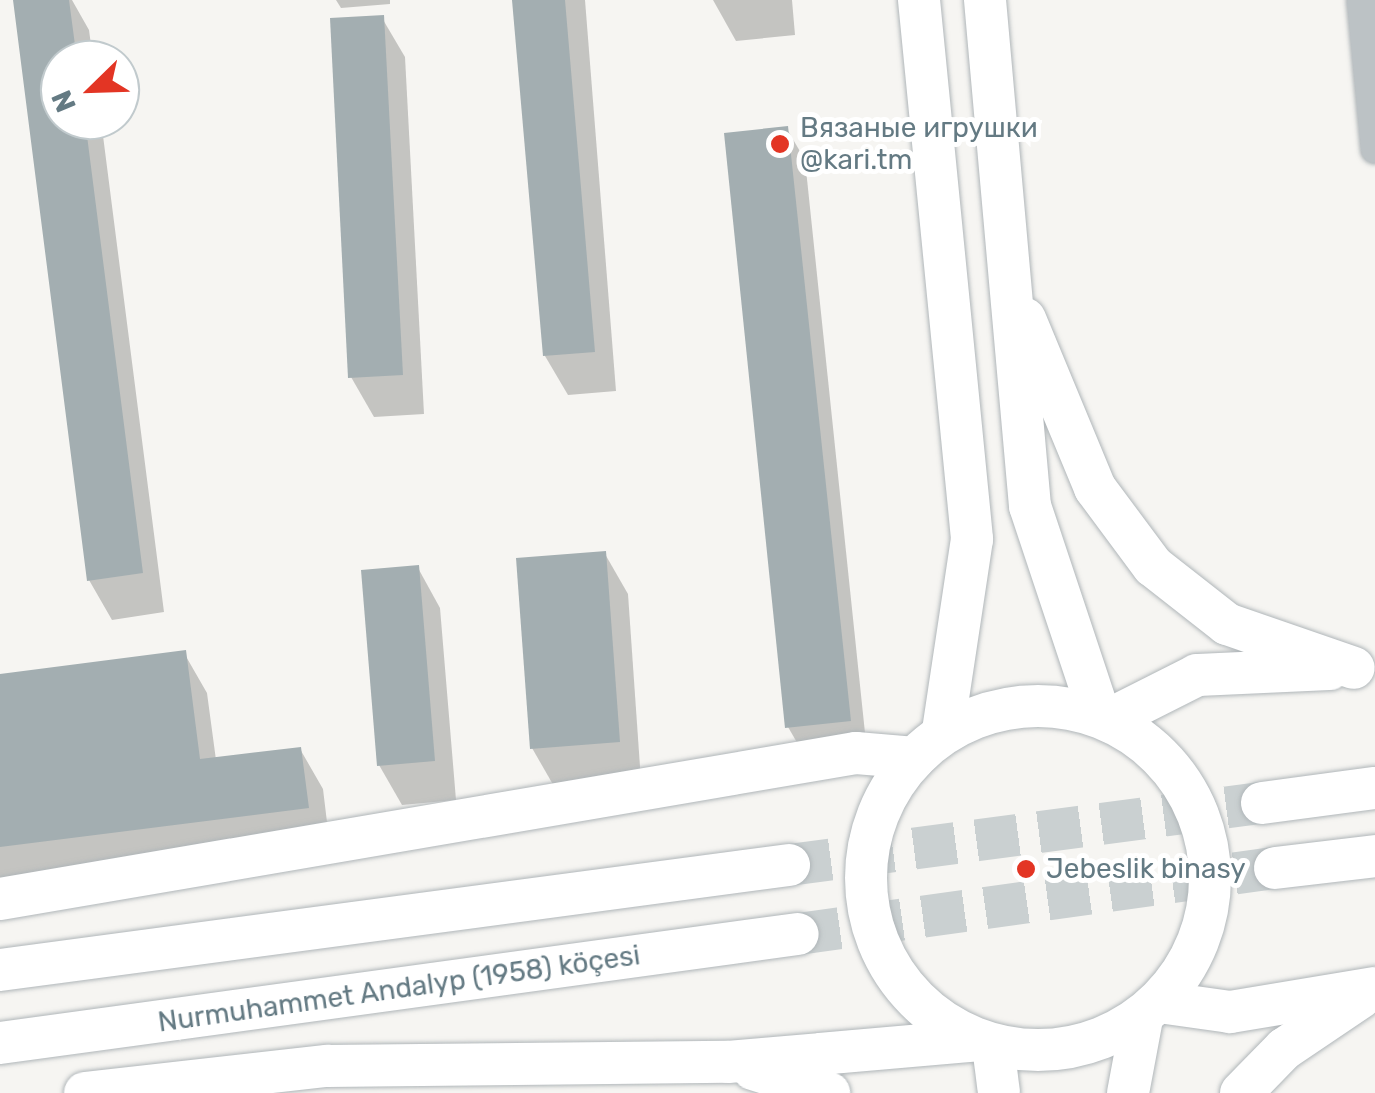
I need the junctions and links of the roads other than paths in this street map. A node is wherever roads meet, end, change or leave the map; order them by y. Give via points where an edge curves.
1 (918, 0) edge
2 (985, 0) edge
3 (1360, 0) edge
4 (1375, 149) edge
5 (1017, 302) junction
6 (1365, 668) edge
7 (1104, 719) junction
8 (929, 745) junction
9 (1375, 788) edge
10 (1262, 803) tunnel mouth
11 (1375, 856) edge
12 (789, 866) tunnel mouth
13 (1275, 868) tunnel mouth
14 (0, 900) edge
15 (798, 934) tunnel mouth
16 (0, 970) edge
17 (1374, 988) edge
18 (1150, 1010) junction
19 (0, 1043) edge
20 (985, 1043) junction
21 (728, 1062) junction
22 (86, 1093) edge
23 (828, 1093) edge
24 (999, 1093) edge
25 (1128, 1093) edge
26 (1241, 1093) edge

1 - 8 main road via 972,539
2 - 5 main road
3 - 4 street
5 - 6 main road via 1065,396 1095,488 1153,566 1227,624
5 - 7 main road via 1030,506
6 - 7 main road via 1197,676
7 - 8 main road via 1026,706
7 - 18 main road via 1174,772 1208,848 1203,932
8 - 14 main road
8 - 20 main road via 872,831 868,903 893,972 944,1023
9 - 10 main road
11 - 13 main road
12 - 16 main road
15 - 19 main road, Nurmuhammet Andalyp (1958) köçesi
17 - 18 main road via 1230,1012
17 - 26 main road via 1284,1049
18 - 20 main road via 1074,1048
18 - 25 main road
20 - 21 main road
20 - 24 main road
21 - 22 main road via 326,1066
21 - 23 main road

